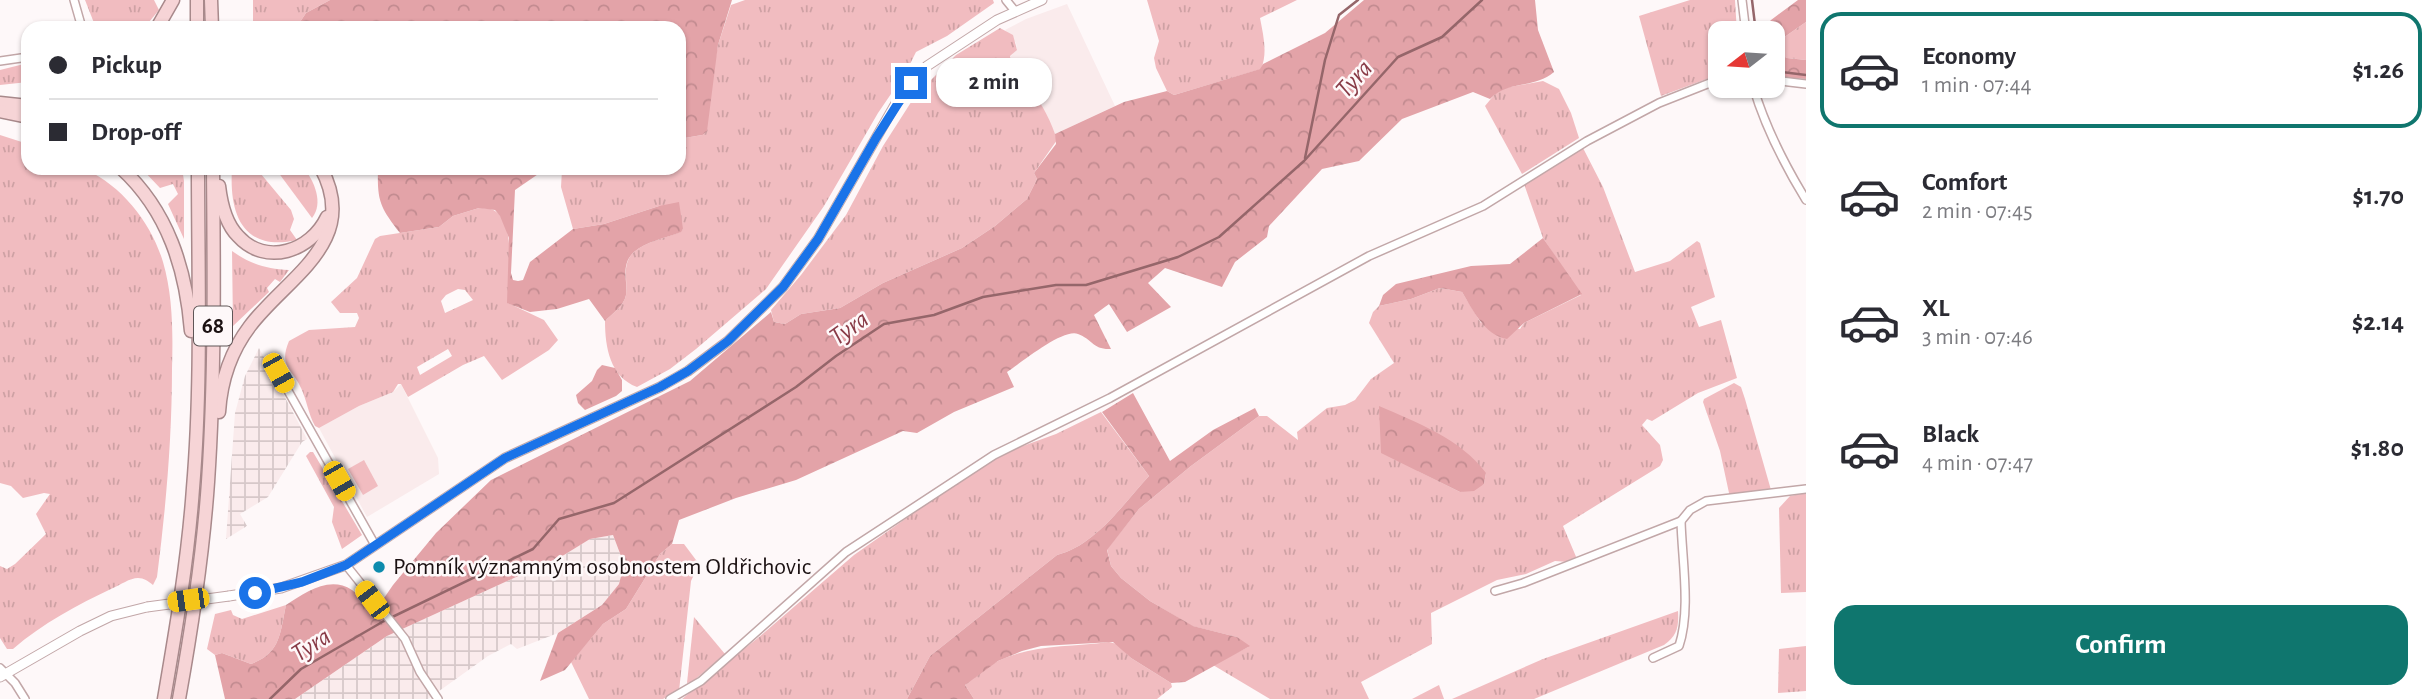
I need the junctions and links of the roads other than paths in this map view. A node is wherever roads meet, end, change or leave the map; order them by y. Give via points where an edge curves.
1 (74, 0) edge
2 (173, 0) edge
3 (197, 0) edge
4 (211, 0) edge
5 (1006, 0) edge
6 (1042, 0) edge
7 (1742, 0) edge
8 (1015, 11) junction
9 (80, 21) edge
10 (161, 21) edge
11 (197, 21) edge
12 (212, 21) edge
13 (1744, 21) edge
14 (21, 58) edge
15 (0, 61) edge
16 (1785, 82) edge
17 (1708, 84) edge
18 (1805, 84) edge
19 (21, 98) edge
20 (1756, 98) edge
21 (0, 101) edge
22 (21, 105) edge
23 (0, 111) edge
24 (21, 116) edge
25 (127, 175) edge
26 (198, 175) edge
27 (213, 175) edge
28 (219, 175) edge
29 (324, 175) edge
30 (331, 200) junction
31 (1806, 200) edge
32 (278, 373) dead end
33 (197, 411) junction
34 (208, 484) junction
35 (1806, 489) edge
36 (1681, 522) junction
37 (375, 545) junction
38 (346, 565) junction
39 (1495, 591) dead end
40 (1653, 658) dead end
41 (2, 673) edge
42 (25, 699) edge
43 (164, 699) edge
44 (179, 699) edge
45 (438, 699) edge
46 (670, 699) edge

1 - 9 street
2 - 10 highway
3 - 11 highway
4 - 12 highway
5 - 8 street
6 - 8 street
7 - 13 street
8 - 37 street via 946,52 911,83 818,239 783,287 728,341 660,387 505,458
14 - 15 street
16 - 18 street
17 - 46 street via 1659,103 1587,141 1483,206 1369,256 994,455 846,552 701,681
19 - 21 highway
20 - 31 street via 1784,164
21 - 22 highway
23 - 24 highway
25 - 33 highway via 152,204 177,254 187,294 190,376
26 - 33 highway, 68
27 - 34 highway, 68
28 - 30 highway via 229,225 244,242 265,252 288,251 308,242 324,223
29 - 30 highway
30 - 34 highway via 329,231 321,250 254,320 231,359 221,394 217,451
32 - 37 street
33 - 43 highway, 68 via 187,559
34 - 44 highway, 68
35 - 36 street via 1706,501
36 - 39 street
36 - 40 street via 1682,636 1679,646
37 - 38 street
38 - 41 street, bridge via 281,588 111,616
38 - 45 street via 405,639
41 - 42 street

